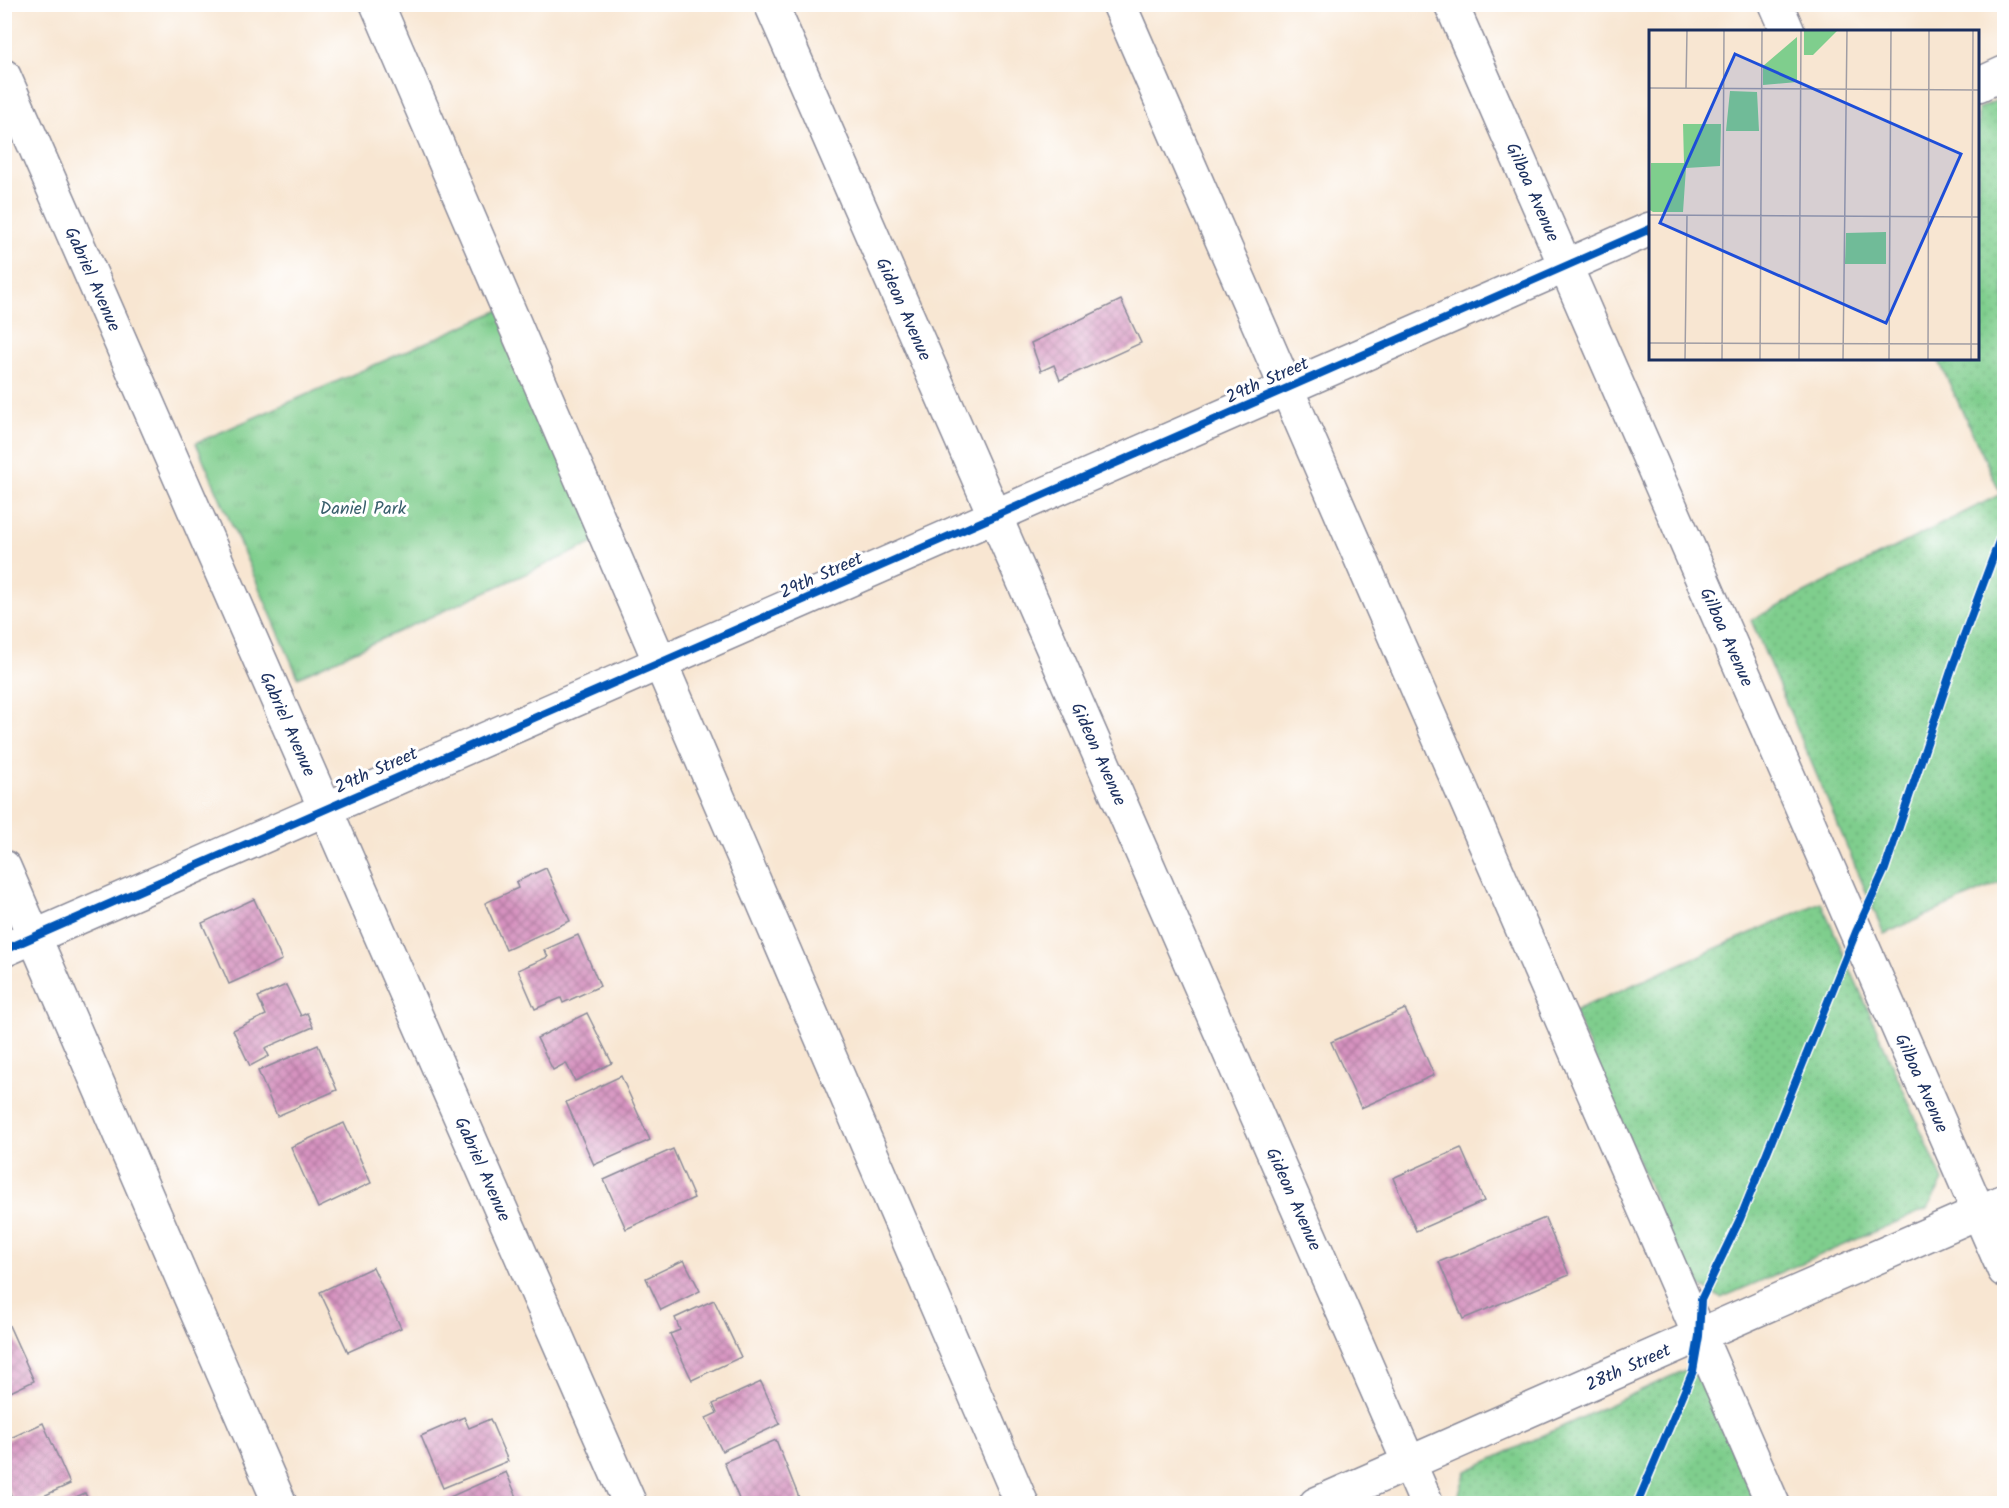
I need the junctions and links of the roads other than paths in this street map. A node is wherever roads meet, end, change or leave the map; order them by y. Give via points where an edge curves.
1 (377, 4) edge
2 (771, 4) edge
3 (1119, 4) edge
4 (1451, 4) edge
5 (1776, 4) edge
6 (1787, 30) edge
7 (2004, 73) edge
8 (4, 76) edge
9 (1979, 84) edge
10 (1649, 229) edge
11 (1565, 266) junction
12 (1286, 388) junction
13 (994, 515) junction
14 (660, 662) junction
15 (326, 809) junction
16 (4, 867) edge
17 (35, 936) junction
18 (4, 950) edge
19 (1992, 1207) edge
20 (2004, 1270) edge
21 (1699, 1336) junction
22 (1409, 1463) junction
23 (280, 1503) edge
24 (630, 1503) edge
25 (1022, 1503) edge
26 (1317, 1503) edge
27 (1427, 1503) edge
28 (1773, 1503) edge

1 - 14 street
2 - 13 street, Gideon Avenue
3 - 12 street
4 - 11 street, Gilboa Avenue
5 - 6 street
7 - 9 street
8 - 15 street, Gabriel Avenue
10 - 11 street, 29th Street
11 - 12 street, 29th Street
11 - 19 street, Gilboa Avenue
12 - 13 street, 29th Street
12 - 21 street
13 - 14 street, 29th Street
13 - 22 street, Gideon Avenue
14 - 15 street, 29th Street
14 - 25 street
15 - 17 street, 29th Street
15 - 24 street, Gabriel Avenue
16 - 17 street
17 - 18 street, 29th Street
17 - 23 street
19 - 20 street, Gilboa Avenue
19 - 21 street, 28th Street
21 - 22 street, 28th Street
21 - 28 street
22 - 26 street, 28th Street
22 - 27 street, Gideon Avenue

